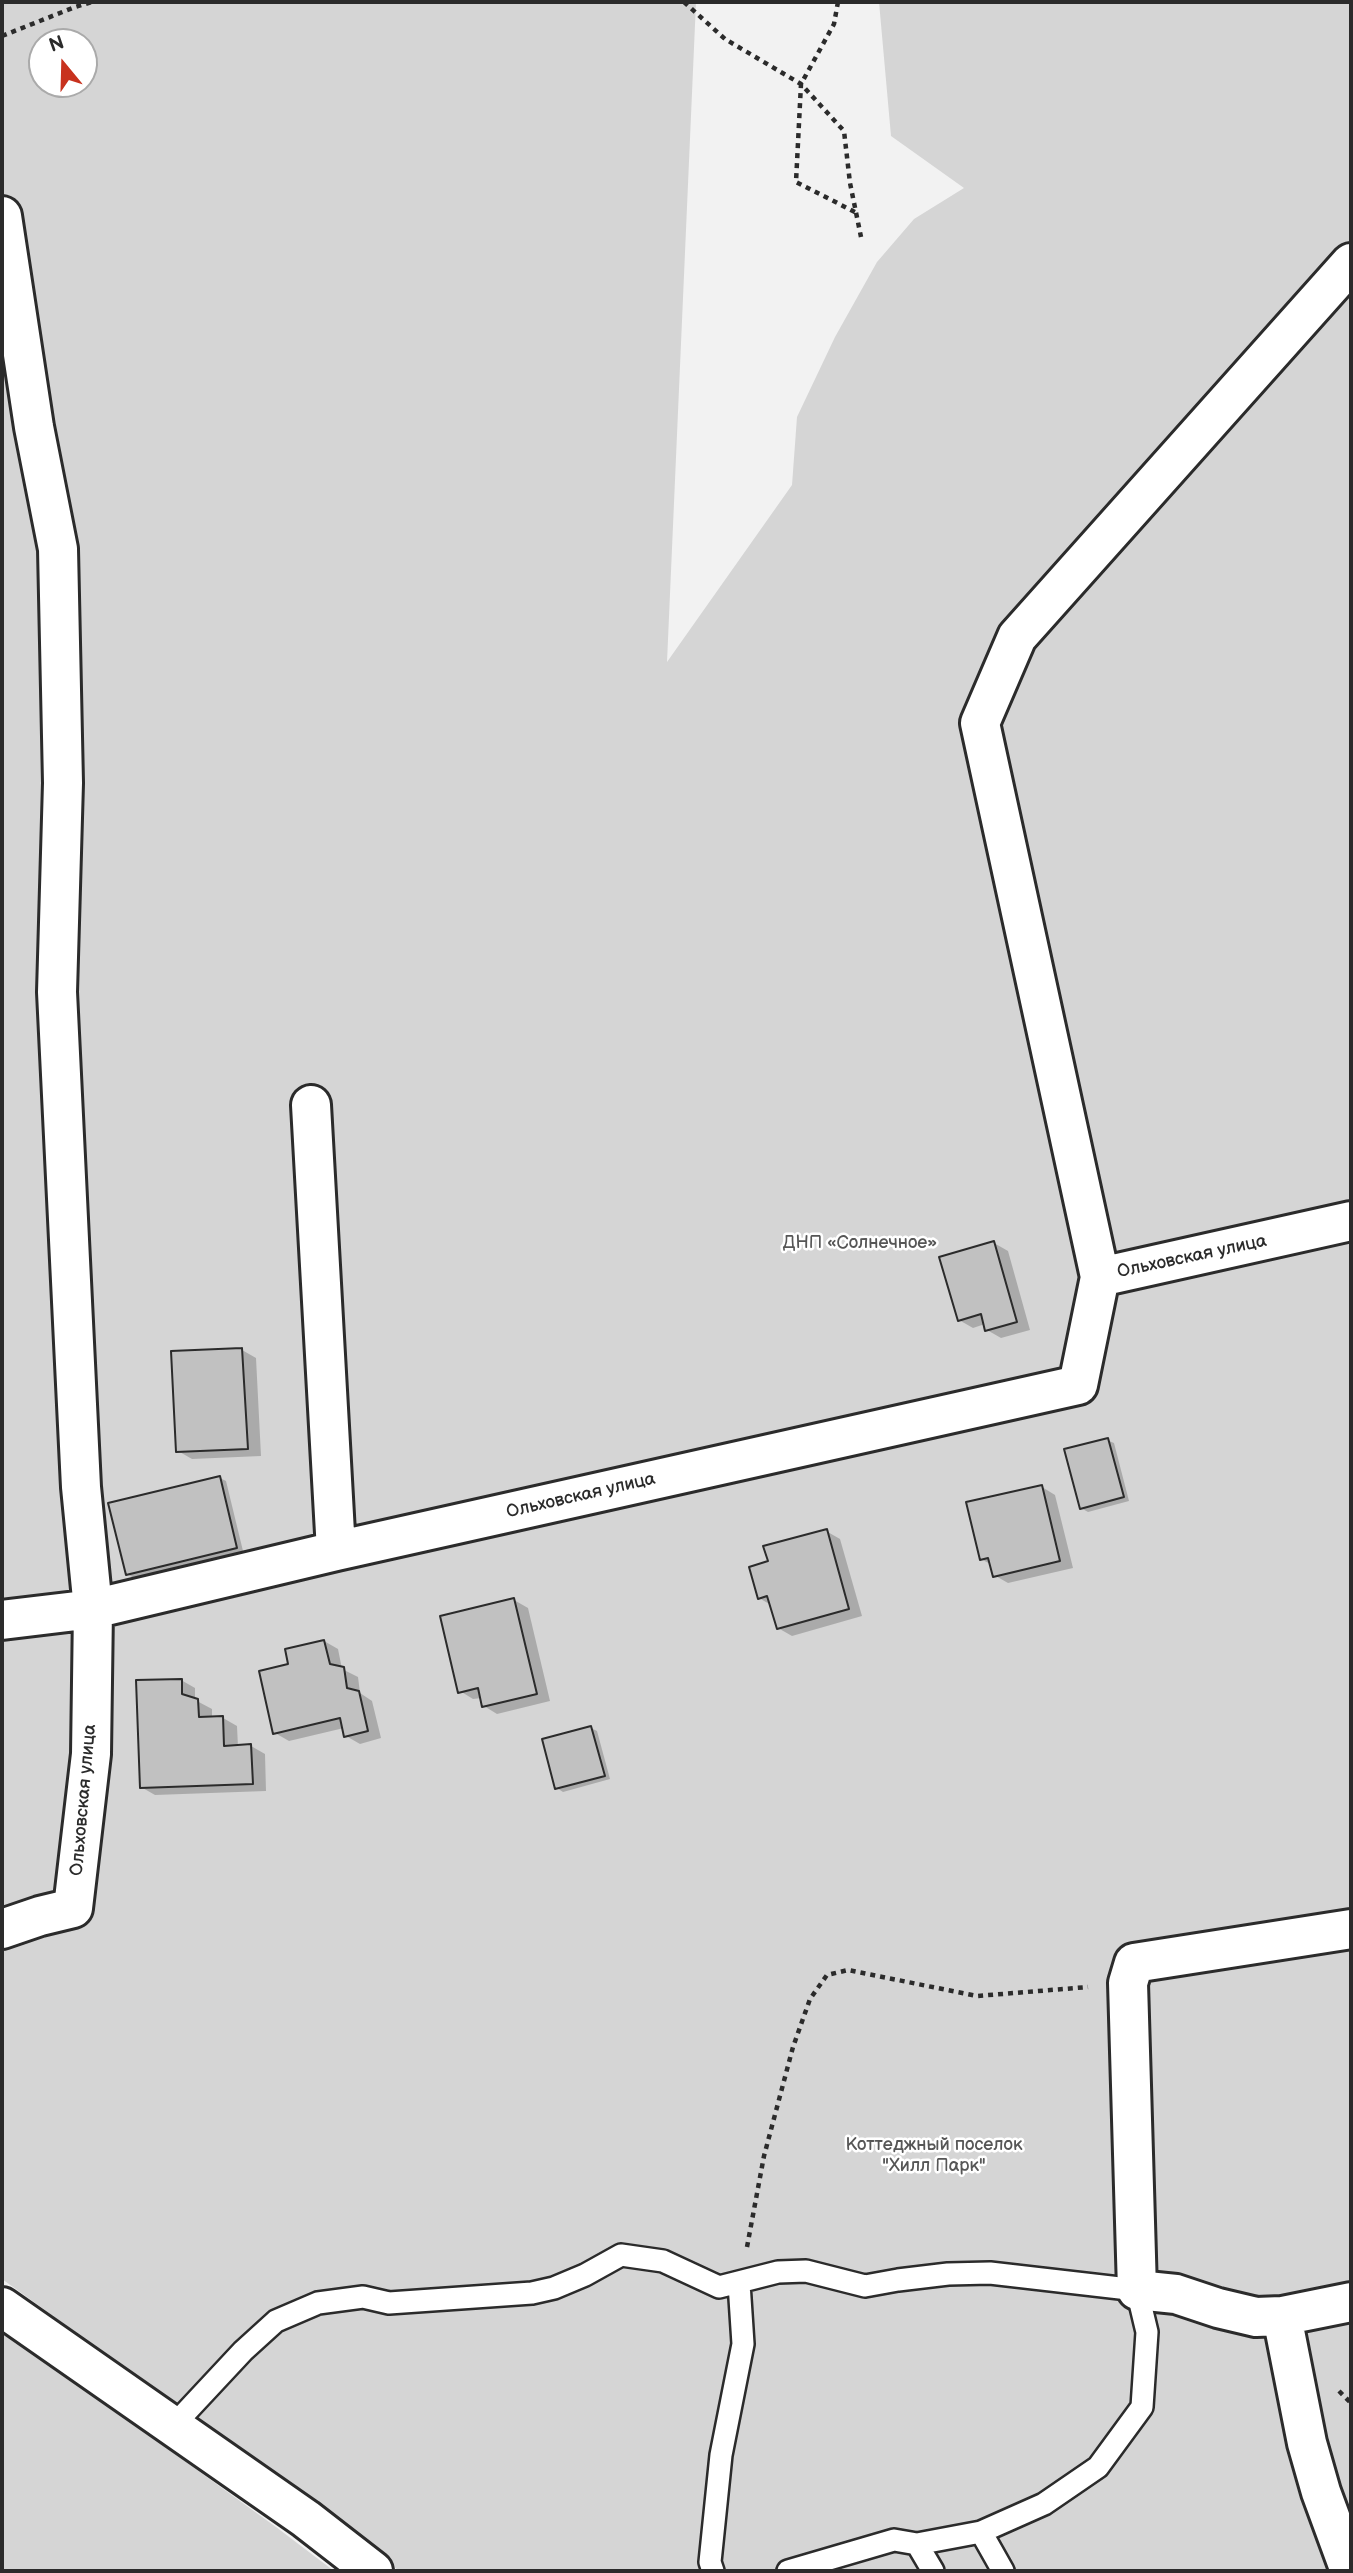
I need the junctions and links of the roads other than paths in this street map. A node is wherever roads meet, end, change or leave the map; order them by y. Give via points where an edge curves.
1 (2, 216) edge
2 (1351, 263) edge
3 (311, 1105) dead end
4 (1351, 1221) edge
5 (1100, 1277) junction
6 (336, 1551) junction
7 (93, 1609) junction
8 (2, 1620) edge
9 (2, 1929) edge
10 (1351, 1929) edge
11 (739, 2283) junction
12 (1137, 2290) junction
13 (1351, 2302) edge
14 (2, 2307) edge
15 (1282, 2316) junction
16 (173, 2426) junction
17 (981, 2532) junction
18 (917, 2544) junction
19 (373, 2571) edge
20 (713, 2571) edge
21 (788, 2571) edge
22 (933, 2571) edge
23 (1003, 2571) edge
24 (1350, 2571) edge

1 - 7 street via 58,549 63,783 58,992 79,1460
2 - 5 street via 1017,637 981,723
3 - 6 street
4 - 5 street, Ольховская улица
5 - 6 street, Ольховская улица via 1078,1385
6 - 7 street, Ольховская улица
7 - 8 street
7 - 9 street, Ольховская улица via 91,1754 73,1908
10 - 12 street via 1134,1963 1128,1983
11 - 12 lane via 778,2272 806,2271 865,2286 990,2273
11 - 16 lane via 719,2287 663,2261 621,2255 585,2275 532,2293 389,2303 363,2297 318,2303 276,2321
11 - 20 lane via 743,2344 721,2455 710,2562
12 - 15 street via 1176,2294 1256,2317
12 - 17 lane via 1147,2332 1142,2407 1098,2467 1044,2504
13 - 15 street
14 - 16 street
15 - 24 street via 1307,2442
16 - 19 street
17 - 18 lane
17 - 23 lane
18 - 21 lane via 894,2540
18 - 22 lane

